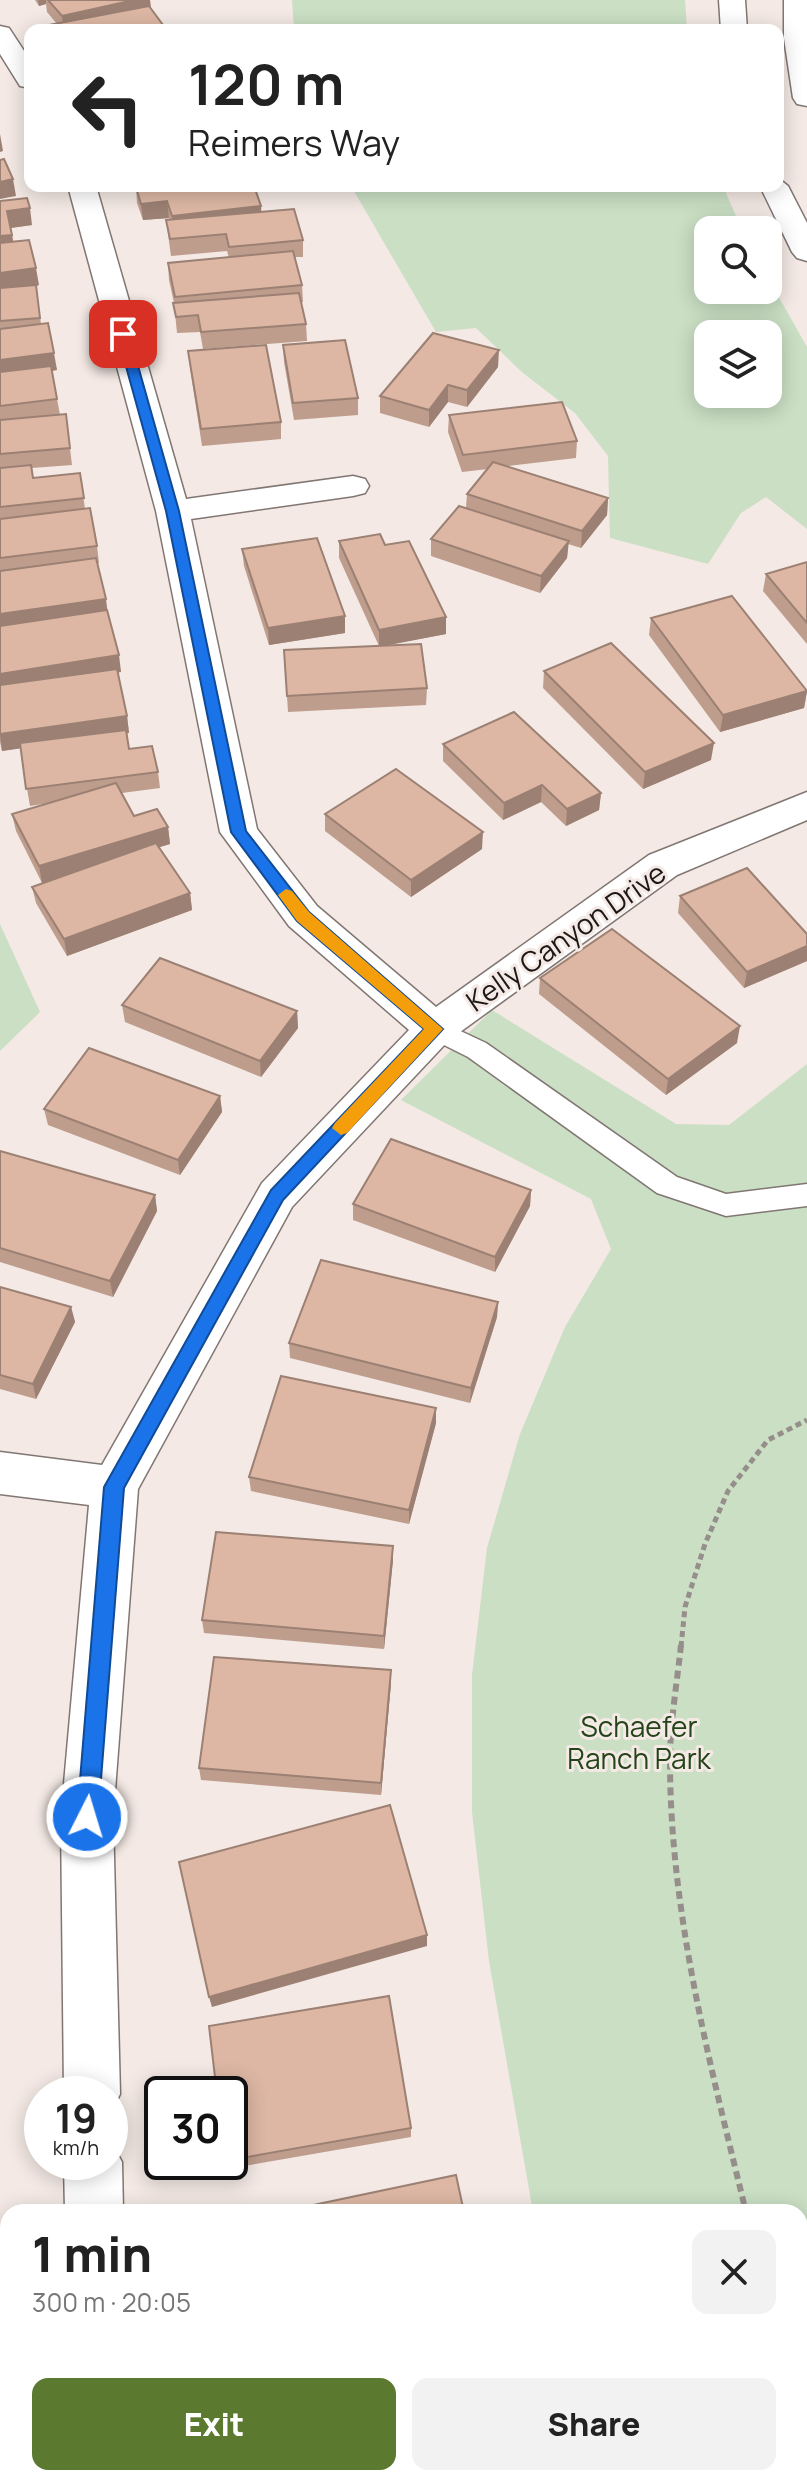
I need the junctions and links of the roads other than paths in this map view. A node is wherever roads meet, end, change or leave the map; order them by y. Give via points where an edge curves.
1 (732, 0) edge
2 (797, 0) edge
3 (734, 24) edge
4 (0, 34) edge
5 (24, 71) edge
6 (807, 98) edge
7 (84, 192) edge
8 (777, 192) edge
9 (807, 252) edge
10 (353, 486) dead end
11 (173, 511) junction
12 (807, 805) edge
13 (435, 1029) junction
14 (807, 1195) edge
15 (0, 1473) edge
16 (114, 1487) junction
17 (92, 2076) edge
18 (93, 2180) edge
19 (94, 2204) edge

1 - 3 street
2 - 6 street
4 - 5 street
7 - 11 street
8 - 9 street
10 - 11 street
11 - 13 street via 239,832 303,916
12 - 13 street, Kelly Canyon Drive via 663,865
13 - 14 lane via 477,1050 667,1185 726,1205
13 - 16 street, Kelly Canyon Drive via 277,1195
15 - 16 street
16 - 17 street, Kelly Canyon Drive via 87,1817
18 - 19 street

